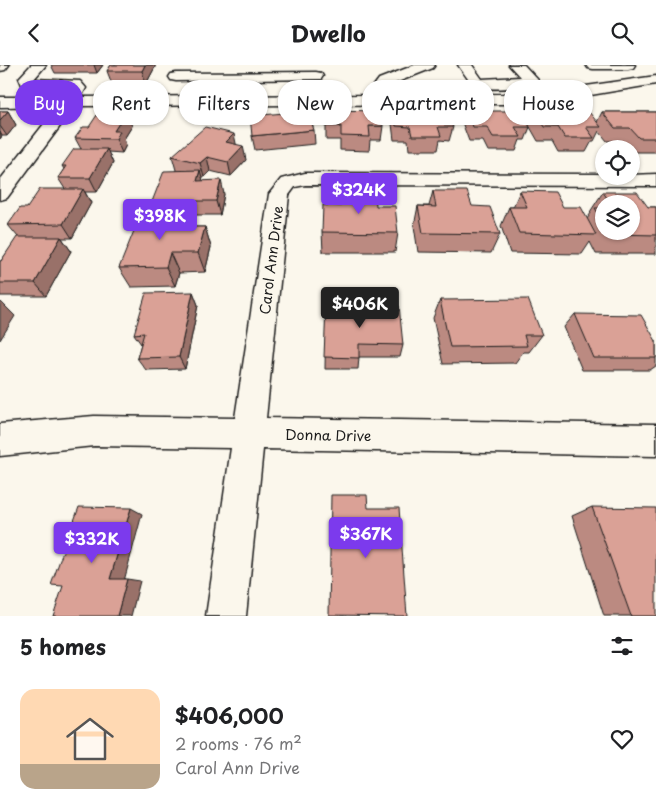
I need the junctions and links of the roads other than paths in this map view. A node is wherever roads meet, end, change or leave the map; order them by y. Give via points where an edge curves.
1 (39, 65) edge
2 (428, 65) edge
3 (465, 65) edge
4 (516, 65) edge
5 (593, 65) edge
6 (628, 65) edge
7 (224, 71) edge
8 (654, 73) edge
9 (316, 76) dead end
10 (176, 77) edge
11 (27, 80) edge
12 (389, 80) edge
13 (530, 80) edge
14 (504, 83) edge
15 (593, 84) edge
16 (362, 101) edge
17 (0, 102) edge
18 (15, 102) edge
19 (83, 102) edge
20 (179, 102) edge
21 (268, 102) edge
22 (53, 125) edge
23 (656, 180) edge
24 (0, 195) edge
25 (248, 433) junction
26 (0, 439) edge
27 (656, 440) edge
28 (226, 616) edge

1 - 11 street
2 - 12 street
3 - 14 street via 478,83
4 - 13 street
5 - 6 street
7 - 9 street
7 - 10 street
8 - 15 street
16 - 21 street
17 - 18 street
19 - 20 street
22 - 24 street
23 - 25 street, Carol Ann Drive via 305,179 288,183 279,194
25 - 26 street, Donna Drive via 94,431
25 - 27 street, Donna Drive
25 - 28 street, Carol Ann Drive

